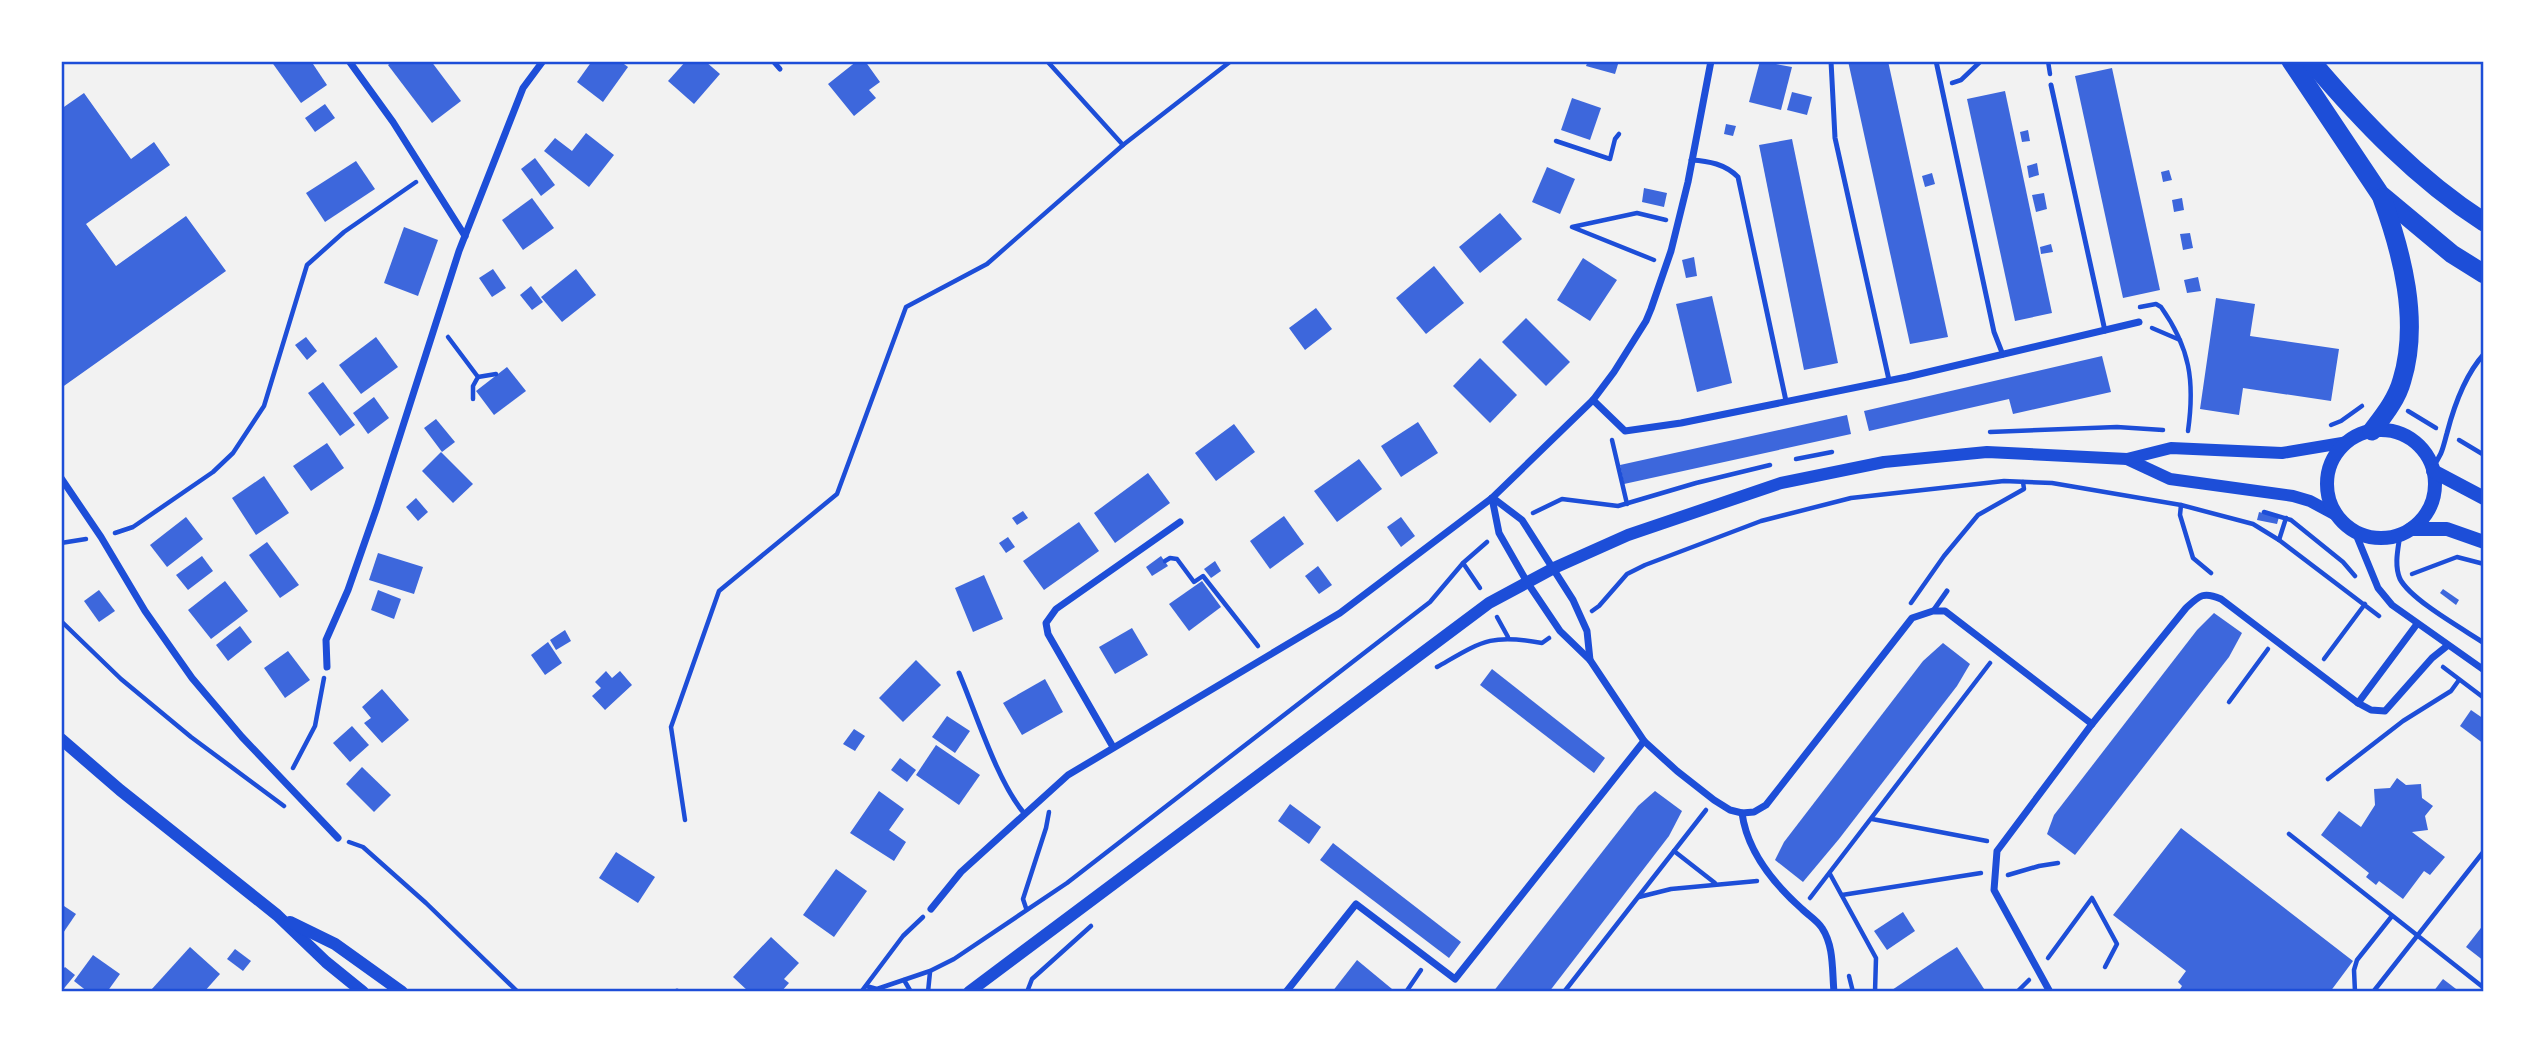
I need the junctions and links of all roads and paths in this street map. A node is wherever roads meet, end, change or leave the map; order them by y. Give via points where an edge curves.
1 (349, 61) edge
2 (543, 61) edge
3 (773, 61) edge
4 (1048, 61) edge
5 (1231, 61) edge
6 (1711, 61) edge
7 (1831, 61) edge
8 (1936, 61) edge
9 (1981, 61) edge
10 (2291, 61) edge
11 (2311, 61) edge
12 (780, 69) dead end
13 (2052, 85) dead end
14 (1941, 86) junction
15 (1619, 134) dead end
16 (1556, 141) dead end
17 (1123, 145) junction
18 (1691, 160) junction
19 (426, 176) junction
20 (2380, 194) junction
21 (1667, 221) dead end
22 (2484, 222) edge
23 (465, 236) junction
24 (1657, 261) dead end
25 (2484, 274) edge
26 (2137, 308) dead end
27 (437, 322) junction
28 (2139, 323) joint
29 (2105, 331) junction
30 (2180, 341) junction
31 (2484, 354) edge
32 (2003, 355) junction
33 (496, 374) dead end
34 (478, 377) junction
35 (1889, 380) junction
36 (473, 399) dead end
37 (1593, 400) junction
38 (1786, 401) junction
39 (1622, 428) junction
40 (2173, 430) dead end
41 (2188, 431) dead end
42 (2372, 431) junction
43 (1980, 433) dead end
44 (2348, 442) junction
45 (1841, 450) dead end
46 (2127, 459) junction
47 (1790, 461) dead end
48 (1776, 464) dead end
49 (2433, 469) junction
50 (61, 478) edge
51 (2023, 482) junction
52 (1492, 498) junction
53 (2484, 498) edge
54 (2220, 503) dead end
55 (1627, 504) junction
56 (2181, 505) junction
57 (2258, 511) dead end
58 (2218, 514) junction
59 (2336, 515) junction
60 (2286, 518) junction
61 (1522, 520) junction
62 (1181, 522) dead end
63 (2355, 532) junction
64 (2406, 532) junction
65 (1499, 533) junction
66 (101, 537) junction
67 (2280, 540) junction
68 (2484, 542) edge
69 (61, 543) edge
70 (1165, 561) dead end
71 (2484, 564) edge
72 (1554, 568) junction
73 (2418, 572) dead end
74 (2211, 573) dead end
75 (1527, 582) junction
76 (2360, 583) dead end
77 (1947, 591) dead end
78 (2364, 604) junction
79 (1909, 605) dead end
80 (1933, 611) junction
81 (1581, 618) junction
82 (61, 621) edge
83 (2417, 624) junction
84 (1560, 631) junction
85 (1508, 637) dead end
86 (2406, 638) junction
87 (2274, 640) junction
88 (2484, 643) edge
89 (2447, 646) junction
90 (1999, 652) junction
91 (1266, 657) junction
92 (2432, 659) junction
93 (1590, 660) junction
94 (327, 667) joint
95 (2484, 670) edge
96 (2315, 671) junction
97 (959, 673) dead end
98 (2459, 680) junction
99 (2484, 698) edge
100 (2229, 702) dead end
101 (2358, 703) junction
102 (2092, 724) junction
103 (61, 739) edge
104 (1644, 741) junction
105 (1113, 747) junction
106 (2328, 779) dead end
107 (285, 783) junction
108 (1042, 797) junction
109 (1714, 800) junction
110 (287, 808) dead end
111 (1024, 813) junction
112 (1742, 813) junction
113 (1872, 819) junction
114 (685, 820) dead end
115 (2289, 834) dead end
116 (338, 838) joint
117 (2001, 844) junction
118 (1674, 851) junction
119 (2484, 851) edge
120 (2058, 863) dead end
121 (1995, 870) junction
122 (1830, 874) junction
123 (1994, 880) junction
124 (1757, 881) dead end
125 (1716, 884) junction
126 (1842, 895) junction
127 (1638, 897) junction
128 (1026, 908) junction
129 (931, 909) joint
130 (1801, 909) junction
131 (277, 915) junction
132 (2392, 916) junction
133 (2416, 935) junction
134 (2057, 946) dead end
135 (1427, 960) junction
136 (2105, 967) dead end
137 (930, 971) junction
138 (904, 980) junction
139 (866, 986) junction
140 (2484, 988) edge
141 (363, 992) edge
142 (402, 992) edge
143 (518, 992) edge
144 (861, 992) edge
145 (911, 992) edge
146 (928, 992) edge
147 (969, 992) edge
148 (1286, 992) edge
149 (1406, 992) edge
150 (1564, 992) edge
151 (1834, 992) edge
152 (1875, 992) edge
153 (2050, 992) edge
154 (2355, 992) edge
155 (2373, 992) edge

1 - 19 street
2 - 23 street via 523,88
3 - 12 lane
4 - 17 path
5 - 17 path
6 - 18 street
7 - 35 lane via 1835,138
8 - 14 lane
9 - 14 path via 1961,80
10 - 20 highway
11 - 22 highway via 2378,135 2421,175
13 - 29 lane
14 - 32 lane
15 - 16 path via 1610,159
17 - 114 path via 988,264 906,307 837,494 719,591 671,727
18 - 37 street via 1671,251 1646,321
18 - 38 lane via 1729,167 1738,177
19 - 23 street
19 - 66 path via 344,232 307,265 264,406 233,453 132,527
20 - 25 highway via 2444,248
20 - 42 highway via 2399,248 2408,358 2402,382
21 - 24 path via 1637,213 1572,227
23 - 27 street
26 - 30 path via 2161,307
27 - 34 path
27 - 94 street via 377,507 326,640
28 - 29 street
28 - 30 path
29 - 32 street
30 - 41 path via 2188,359
31 - 49 lane via 2468,377 2442,457
32 - 35 street
33 - 34 path
34 - 36 path
35 - 38 street
37 - 39 street
37 - 52 street
38 - 39 street via 1681,423
39 - 55 path via 1612,438
40 - 43 path via 2117,427
42 - 44 main road
42 - 49 main road via 2409,438
44 - 46 street via 2282,453 2172,448
44 - 59 main road via 2328,476 2329,500
45 - 47 path
46 - 59 street via 2170,479 2293,496
46 - 72 street via 1987,452 1884,462 1782,483 1628,536
48 - 55 path
49 - 53 main road
49 - 64 main road via 2431,503 2423,518
50 - 66 street
51 - 56 path
51 - 79 path via 2024,489 1978,515
51 - 81 path via 1851,498 1761,521 1627,574 1599,607
52 - 61 street
52 - 65 street
52 - 91 street via 1340,613
54 - 58 path
55 - 61 path via 1562,499
56 - 58 path
56 - 74 path via 2193,558
57 - 60 path
58 - 67 path via 2253,524
59 - 63 main road
60 - 67 path
60 - 76 path via 2343,562
61 - 72 street
62 - 105 street via 1056,610 1046,623
63 - 64 main road via 2378,538
63 - 83 street via 2378,588
64 - 68 main road via 2447,529
64 - 88 lane via 2397,568 2406,587
65 - 75 street
65 - 128 path via 1476,550 1430,602 1067,883
66 - 69 path
66 - 107 street via 192,678
67 - 78 path
70 - 91 path via 1177,559 1194,582 1203,576
71 - 73 path via 2457,557
72 - 75 street
72 - 81 street
75 - 84 street
75 - 147 street via 1489,603
77 - 80 lane
78 - 86 path
78 - 96 path
80 - 90 street via 1945,611
80 - 112 street via 1912,618 1766,805
81 - 93 street
82 - 110 path via 181,729
83 - 86 street
83 - 89 street
84 - 85 path via 1542,643
84 - 93 street
86 - 101 street
87 - 96 street
87 - 100 path
87 - 102 street via 2221,599 2203,595 2186,608
89 - 92 street
89 - 95 street
90 - 102 street
90 - 113 path
91 - 105 street
92 - 98 path
92 - 101 street via 2385,711
93 - 104 street
94 - 107 path via 314,726
96 - 101 street
97 - 111 lane via 1003,778
98 - 99 path
98 - 106 path via 2451,691 2403,721
102 - 117 street
103 - 131 street
104 - 109 street
104 - 135 street via 1455,979
105 - 108 street
107 - 116 street
108 - 111 street
108 - 128 path via 1050,809 1023,899
109 - 112 street
109 - 118 path
111 - 129 street via 961,872
112 - 130 street via 1763,864
113 - 117 path
113 - 122 path
115 - 132 path
116 - 143 path via 363,847
117 - 121 street
118 - 125 path
118 - 127 path
119 - 133 path
120 - 123 path
121 - 123 street
121 - 126 path
122 - 126 path
122 - 130 path
123 - 153 street via 1994,890
124 - 125 path
125 - 127 path
126 - 152 path via 1876,958
127 - 150 path
128 - 137 path
129 - 139 path via 903,936
130 - 151 street via 1821,926 1831,945
131 - 141 street
131 - 142 street via 335,944
132 - 133 path
132 - 154 path via 2357,960
133 - 140 path
133 - 155 path
134 - 136 path via 2092,898 2117,944
135 - 148 street via 1356,904
135 - 149 path
137 - 138 path
137 - 146 path
138 - 139 path via 877,989
138 - 145 path
139 - 144 path

